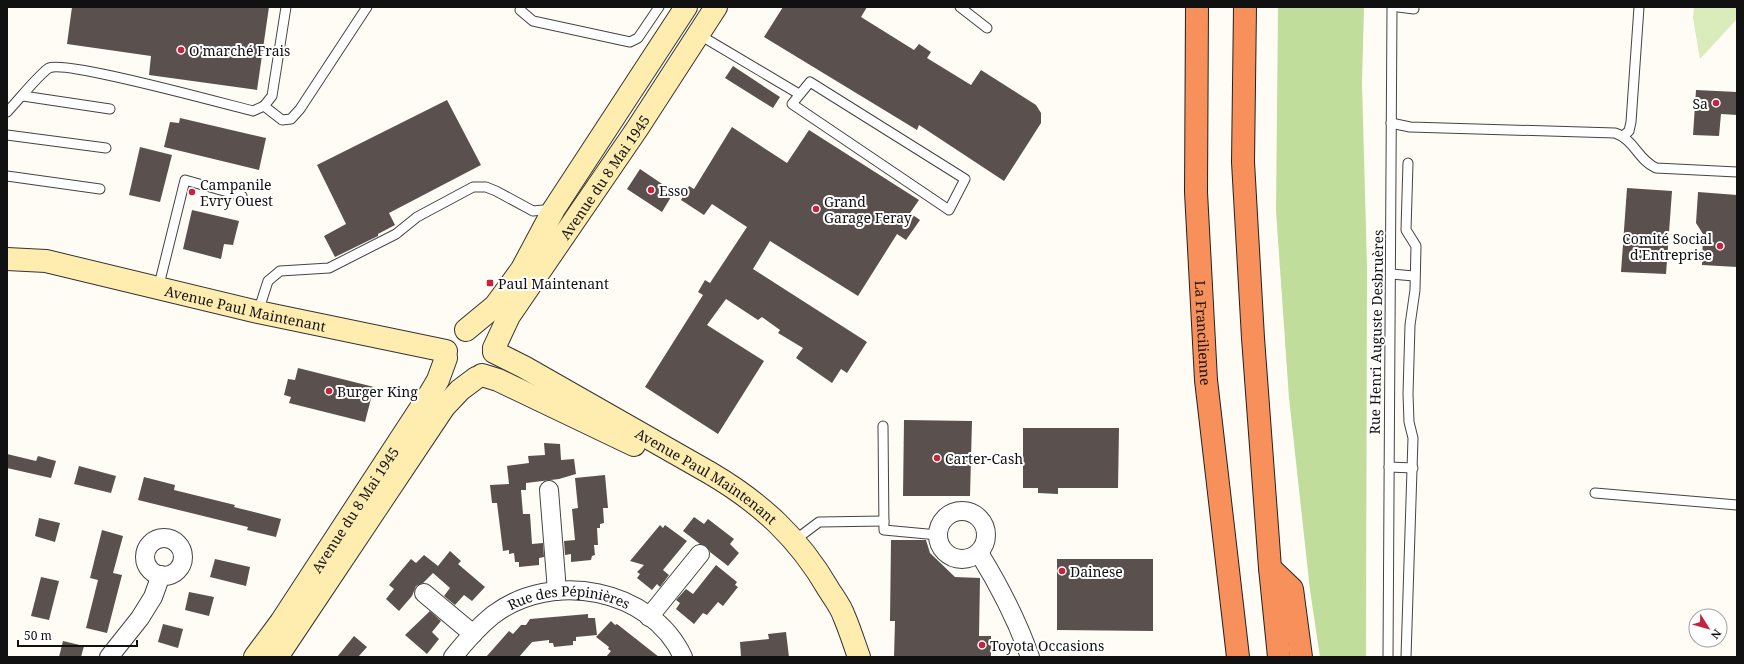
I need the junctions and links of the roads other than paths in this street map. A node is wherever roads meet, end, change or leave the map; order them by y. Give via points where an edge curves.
1 (286, 7) edge
2 (367, 7) edge
3 (521, 7) edge
4 (658, 7) edge
5 (686, 7) edge
6 (716, 7) edge
7 (960, 7) edge
8 (1197, 7) edge
9 (1245, 7) edge
10 (1392, 7) edge
11 (1398, 7) edge
12 (1639, 7) edge
13 (1414, 9) dead end
14 (987, 28) dead end
15 (698, 34) junction
16 (800, 94) junction
17 (23, 96) junction
18 (264, 106) junction
19 (110, 109) dead end
20 (7, 112) edge
21 (1391, 123) junction
22 (7, 135) edge
23 (1623, 136) junction
24 (106, 148) dead end
25 (586, 159) junction
26 (1408, 163) dead end
27 (1737, 172) edge
28 (7, 176) edge
29 (100, 189) dead end
30 (242, 196) dead end
31 (554, 209) junction
32 (7, 243) edge
33 (7, 259) edge
34 (46, 261) junction
35 (1391, 274) junction
36 (1414, 276) junction
37 (158, 289) junction
38 (258, 312) junction
39 (466, 330) junction
40 (494, 350) junction
41 (446, 354) junction
42 (479, 377) junction
43 (883, 426) dead end
44 (1389, 467) junction
45 (1412, 468) junction
46 (549, 490) dead end
47 (1595, 493) dead end
48 (1737, 505) edge
49 (884, 521) junction
50 (938, 535) junction
51 (795, 540) junction
52 (979, 553) junction
53 (700, 554) dead end
54 (1270, 568) junction
55 (161, 575) dead end
56 (557, 591) junction
57 (424, 593) dead end
58 (1233, 614) junction
59 (649, 617) junction
60 (473, 634) junction
61 (109, 657) edge
62 (255, 657) edge
63 (277, 657) edge
64 (453, 657) edge
65 (683, 657) edge
66 (846, 657) edge
67 (859, 657) edge
68 (1030, 657) edge
69 (1227, 657) edge
70 (1238, 657) edge
71 (1279, 657) edge
72 (1301, 657) edge
73 (1388, 657) edge
74 (1406, 657) edge

1 - 18 lane via 272,96
2 - 18 lane via 291,119 282,120
3 - 4 lane via 520,10 533,21 630,42 638,38
5 - 25 main road, Avenue du 8 Mai 1945
6 - 15 main road, Avenue du 8 Mai 1945
7 - 14 lane
8 - 58 highway, La Francilienne via 1196,192 1206,380
9 - 54 highway via 1243,162
10 - 21 lane, Rue Henri Auguste Desbruères
11 - 13 lane
12 - 23 lane via 1632,122 1629,131
15 - 16 lane
15 - 25 main road via 686,34 674,43 647,82
15 - 40 main road, Avenue du 8 Mai 1945 via 509,316
16 - 16 lane via 792,104 949,210 965,179 810,82
17 - 18 lane via 44,72 54,67 130,80 253,111
17 - 19 lane
17 - 20 lane
21 - 23 lane via 1410,127
21 - 35 lane, Rue Henri Auguste Desbruères
22 - 24 lane
23 - 27 lane via 1647,164 1656,168
25 - 31 main road, Avenue du 8 Mai 1945
26 - 36 lane via 1406,230 1416,246
28 - 29 lane
30 - 37 lane via 185,180
31 - 38 lane via 533,211 496,191 473,187 417,217 396,234 329,268 280,271 268,281
31 - 39 main road, Avenue du 8 Mai 1945 via 522,269 509,287 495,306
32 - 34 main road, Avenue Paul Maintenant
33 - 34 main road, Avenue Paul Maintenant
34 - 37 main road, Avenue Paul Maintenant
35 - 36 lane
35 - 44 lane, Rue Henri Auguste Desbruères
36 - 45 lane via 1408,394 1409,422 1413,438
37 - 38 main road, Avenue Paul Maintenant
38 - 41 main road, Avenue Paul Maintenant
39 - 40 main road via 480,332 491,341
39 - 41 main road, Avenue du 8 Mai 1945 via 453,337
40 - 42 main road, Avenue du 8 Mai 1945 via 492,366
40 - 51 main road, Avenue Paul Maintenant via 734,487 771,516
41 - 42 main road via 451,370 456,374 462,378
41 - 62 main road, Avenue du 8 Mai 1945 via 438,380 428,397 281,622
42 - 63 main road, Avenue du 8 Mai 1945 via 460,390 444,407
42 - 66 main road, Avenue Paul Maintenant via 498,380 705,480 748,509 769,526 787,546 811,581 832,621
43 - 49 lane
44 - 45 lane
44 - 73 lane, Rue Henri Auguste Desbruères
45 - 74 lane
46 - 56 street
47 - 48 lane
49 - 50 lane via 884,530
49 - 51 lane via 819,522
50 - 52 street via 939,544 952,558 961,560
50 - 52 street via 945,518 963,511 972,513 980,519 986,533 986,541
51 - 67 main road, Avenue Paul Maintenant via 821,576 844,615
52 - 68 street via 1000,586
53 - 59 street
54 - 71 highway
54 - 72 highway via 1292,589
55 - 61 street via 153,597 140,618
56 - 59 street, Rue des Pépinières via 581,590 600,593 617,598
56 - 60 street, Rue des Pépinières via 530,596 511,605 493,615
57 - 60 street
58 - 69 highway via 1225,640
58 - 70 highway, La Francilienne
59 - 65 street, Rue des Pépinières via 673,639
60 - 64 street, Rue des Pépinières

